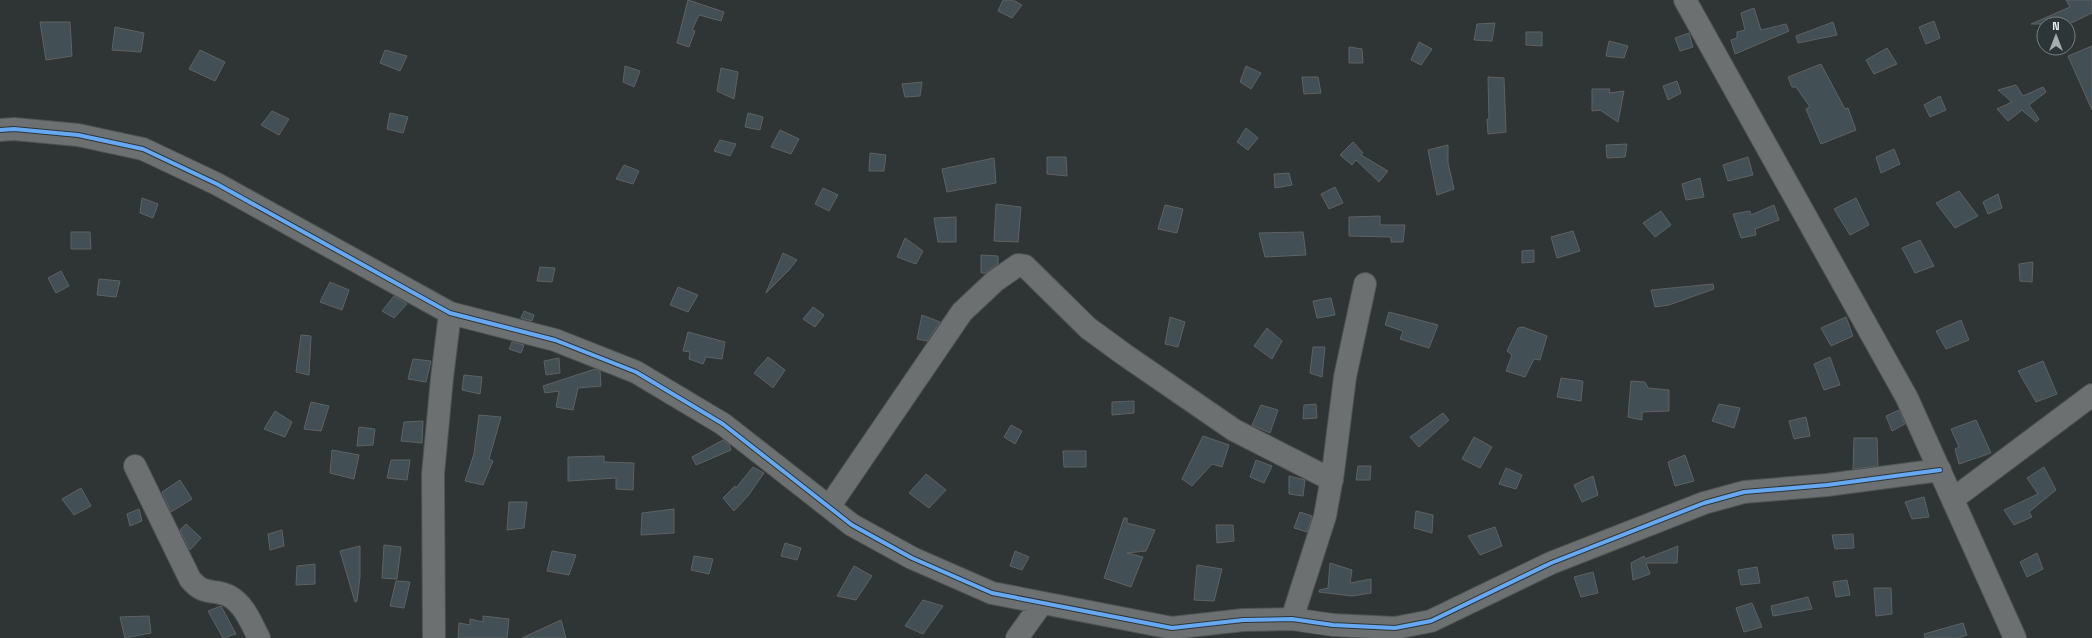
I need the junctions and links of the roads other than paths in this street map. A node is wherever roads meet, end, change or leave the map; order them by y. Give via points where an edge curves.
1 (1686, 0) edge
2 (0, 130) edge
3 (1366, 284) dead end
4 (450, 313) junction
5 (2092, 395) edge
6 (135, 466) dead end
7 (1940, 470) junction
8 (1332, 480) junction
9 (1953, 499) junction
10 (829, 508) junction
11 (1042, 603) junction
12 (1292, 619) junction
13 (259, 638) edge
14 (434, 638) edge
15 (1017, 638) edge
16 (2015, 638) edge

1 - 7 street via 1907,398
2 - 4 street via 78,135 143,149 217,184
3 - 8 street via 1345,377
4 - 10 street via 555,340 636,372 723,424
4 - 14 street via 433,474
5 - 9 street
6 - 13 street via 190,579 198,588 228,596 242,606
7 - 9 street
7 - 12 street via 1827,485 1744,492 1718,499 1551,563 1431,621 1396,628 1333,626
8 - 10 street via 1234,430 1088,328 1025,266 1018,265 995,281 962,312
8 - 12 street via 1325,516
9 - 16 street
10 - 11 street via 852,525 912,558 992,593
11 - 12 street via 1172,628 1243,620
11 - 15 street

